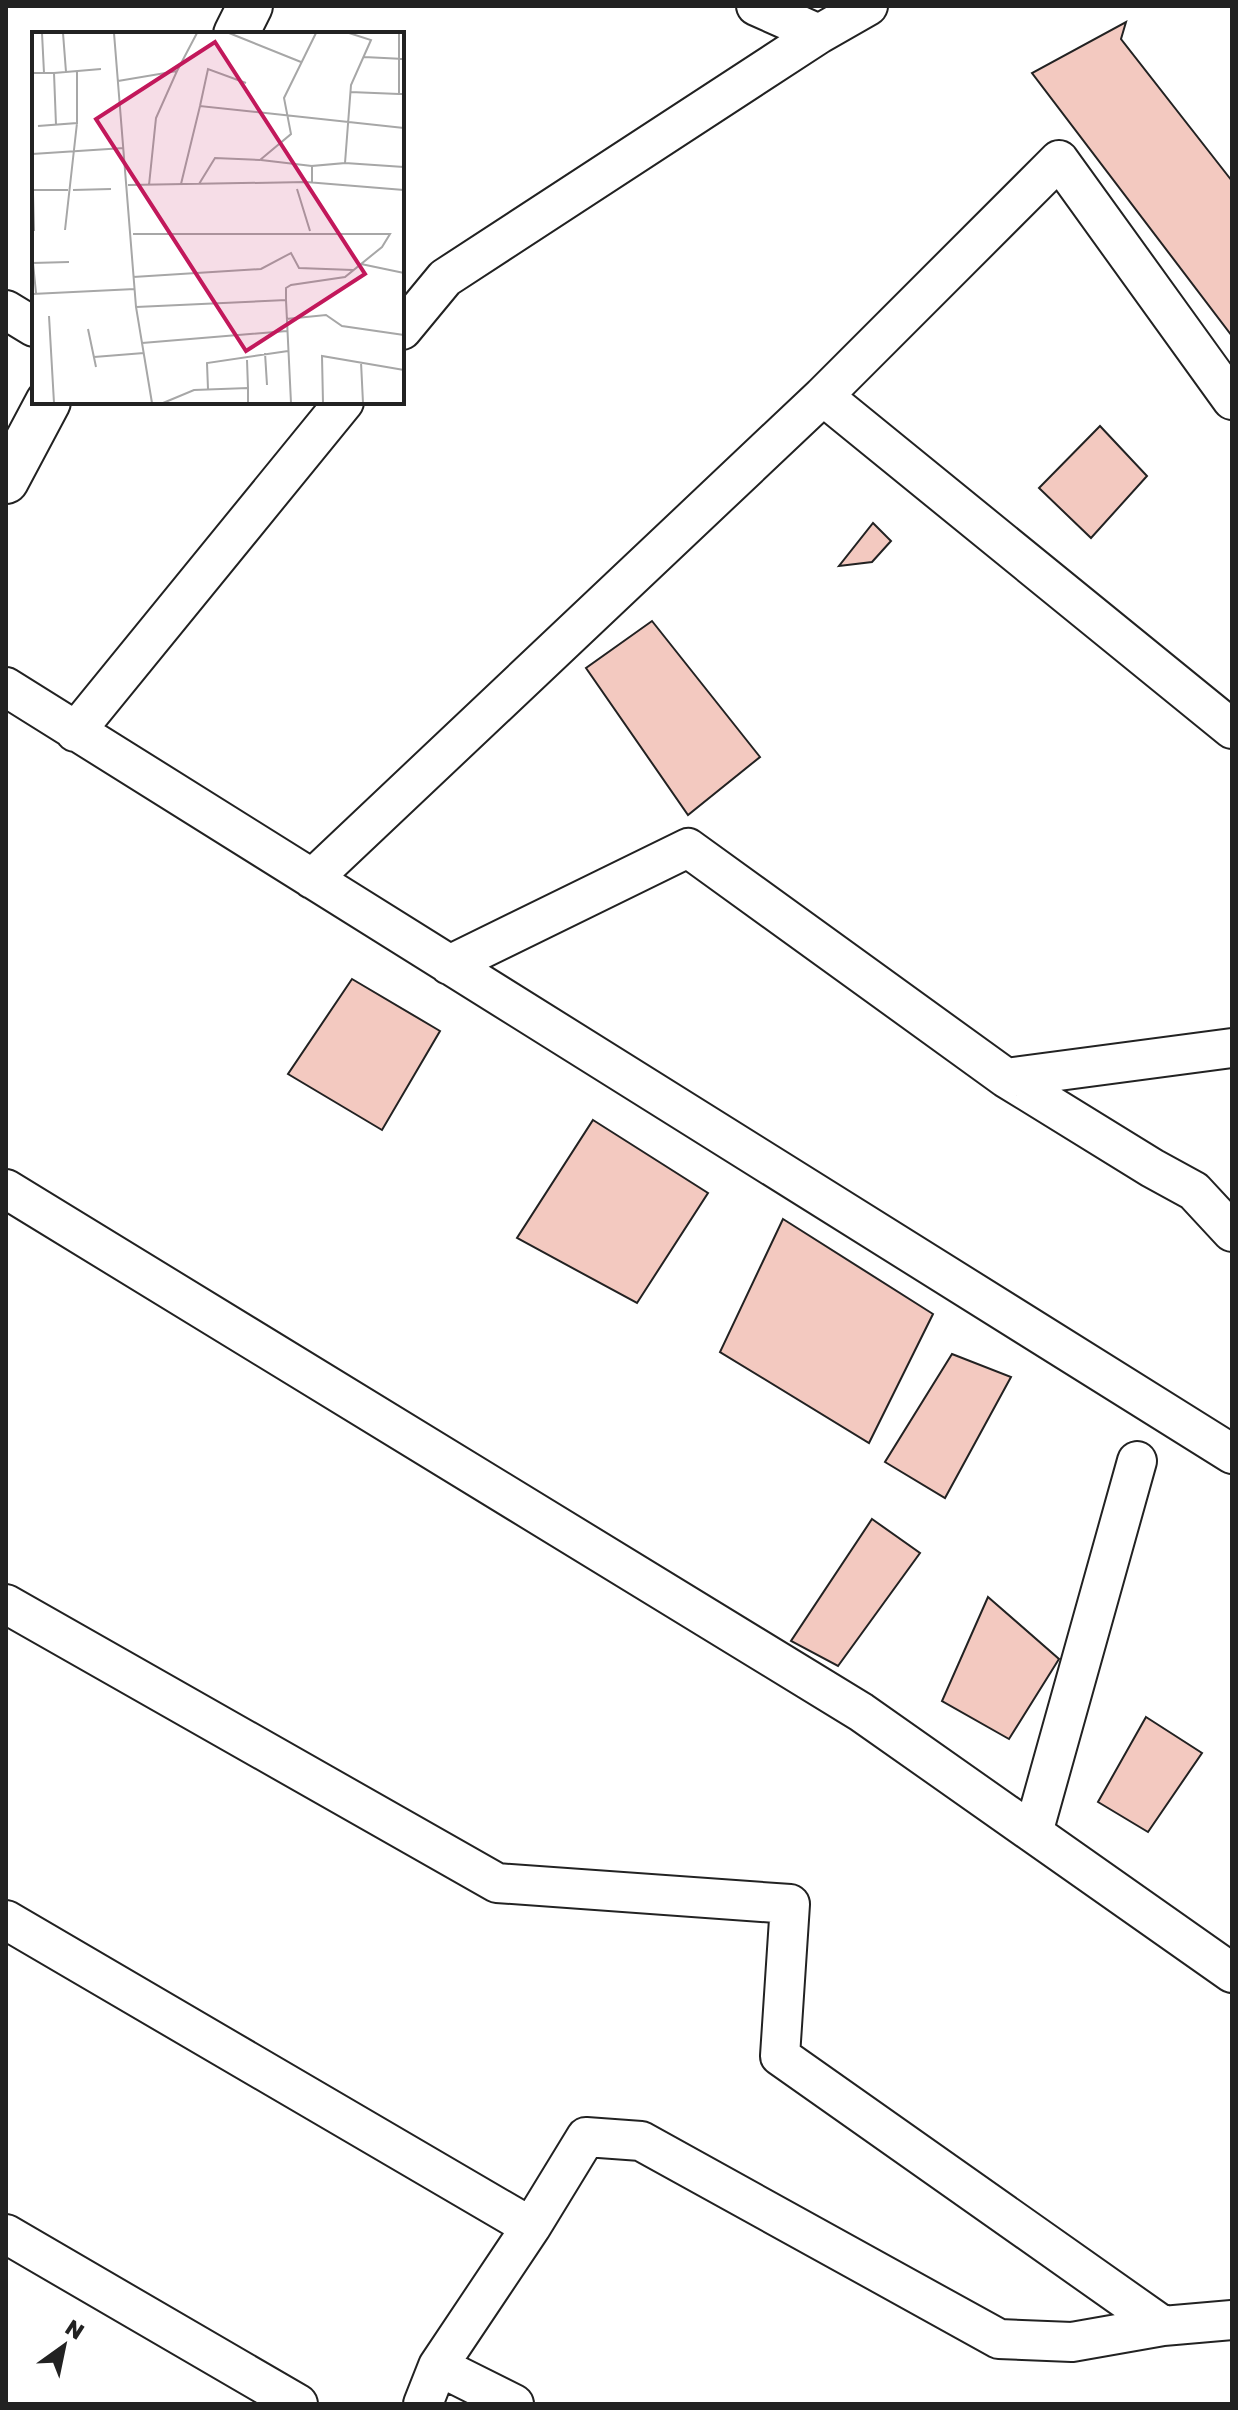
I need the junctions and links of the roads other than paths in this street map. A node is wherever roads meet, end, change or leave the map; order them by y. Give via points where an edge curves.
1 (250, 6) edge
2 (756, 6) edge
3 (868, 6) edge
4 (237, 32) edge
5 (819, 34) junction
6 (6, 310) edge
7 (32, 326) edge
8 (404, 328) edge
9 (823, 396) junction
10 (1232, 400) edge
11 (47, 404) edge
12 (342, 404) edge
13 (6, 481) edge
14 (6, 687) edge
15 (1232, 729) edge
16 (75, 732) junction
17 (312, 879) junction
18 (449, 965) junction
19 (1232, 1048) edge
20 (1006, 1078) junction
21 (6, 1189) edge
22 (1232, 1232) edge
23 (1232, 1454) edge
24 (1137, 1461) dead end
25 (6, 1604) edge
26 (1033, 1833) junction
27 (6, 1920) edge
28 (1232, 1973) edge
29 (531, 2227) junction
30 (6, 2234) edge
31 (1232, 2320) edge
32 (1163, 2326) junction
33 (438, 2366) junction
34 (298, 2404) edge
35 (423, 2404) edge
36 (514, 2404) edge

1 - 4 main road
2 - 5 street
3 - 5 street
5 - 8 street via 445,278
6 - 7 street
9 - 10 street via 1059,160
9 - 15 street
9 - 17 street
11 - 13 main road
12 - 16 street
14 - 16 street
16 - 17 street
17 - 18 street
18 - 20 street via 688,848
18 - 23 street
19 - 20 street
20 - 22 street via 1194,1191
21 - 26 street via 848,1704
24 - 26 street
25 - 32 street via 497,1883 790,1904 780,2056
26 - 28 street
27 - 29 street
29 - 32 street via 586,2137 641,2141 999,2339 1072,2342
29 - 33 street
30 - 34 street
31 - 32 street
33 - 35 street
33 - 36 street

